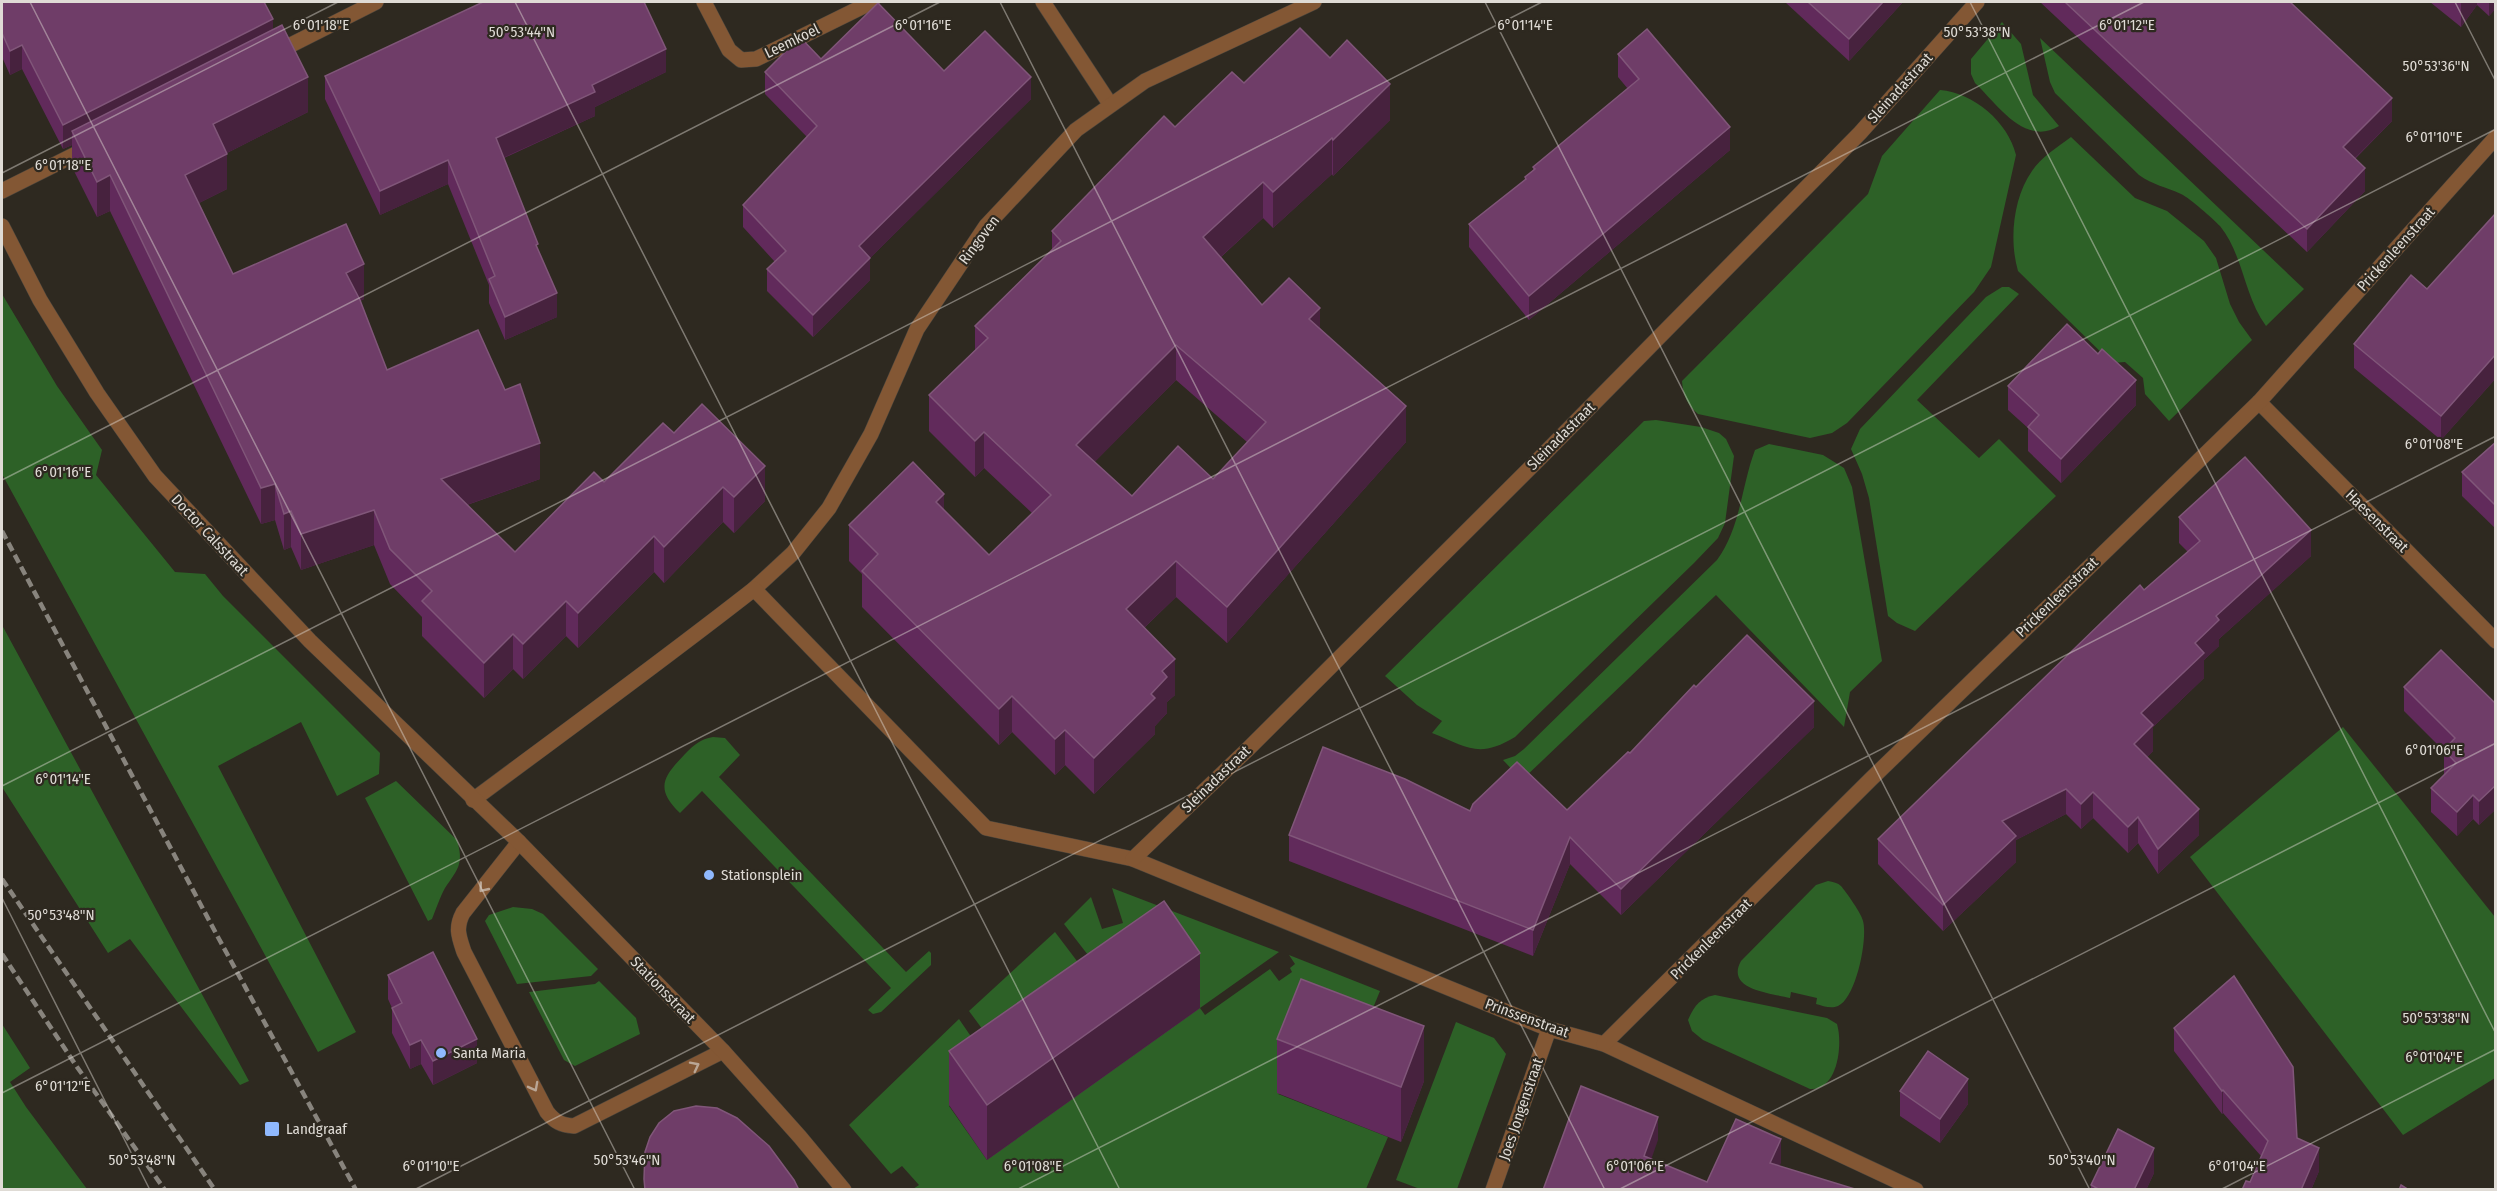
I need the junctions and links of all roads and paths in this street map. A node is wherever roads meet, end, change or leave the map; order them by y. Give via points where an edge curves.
1 (376, 2) edge
2 (704, 2) edge
3 (872, 2) edge
4 (1043, 2) edge
5 (1314, 2) edge
6 (1977, 2) edge
7 (262, 60) edge
8 (1110, 104) junction
9 (2496, 137) edge
10 (106, 139) edge
11 (2, 191) edge
12 (2, 226) edge
13 (2259, 402) junction
14 (754, 589) junction
15 (2496, 640) edge
16 (473, 800) junction
17 (519, 843) junction
18 (1133, 859) junction
19 (1549, 1029) junction
20 (1604, 1044) junction
21 (723, 1051) junction
22 (844, 1190) edge
23 (1493, 1190) edge
24 (1917, 1190) edge

1 - 7 street
2 - 3 street, Leemkoel via 729,50 741,60 756,59
4 - 8 street
5 - 8 street, Ringoven via 1145,81
6 - 18 street, Sleinadastraat via 1844,150 1491,507
8 - 14 street, Ringoven via 1076,130 986,226 917,329 871,434 829,508 793,553
9 - 13 street, Prickenleenstraat
10 - 11 street
12 - 16 street, Doctor Calsstraat via 40,300 97,393 155,476 310,641
13 - 15 street, Haesenstraat
13 - 20 street, Prickenleenstraat
14 - 16 street
14 - 18 street via 986,828
16 - 17 street, Stationsstraat
17 - 21 street, Stationsstraat
17 -> 21 street via 462,913 458,933 464,952 553,1120 574,1126
18 - 19 street, Prinssenstraat
19 - 20 street, Prinssenstraat
19 - 23 street, Joes Jongenstraat
20 - 24 street, Prinssenstraat
21 - 22 street, Stationsstraat

